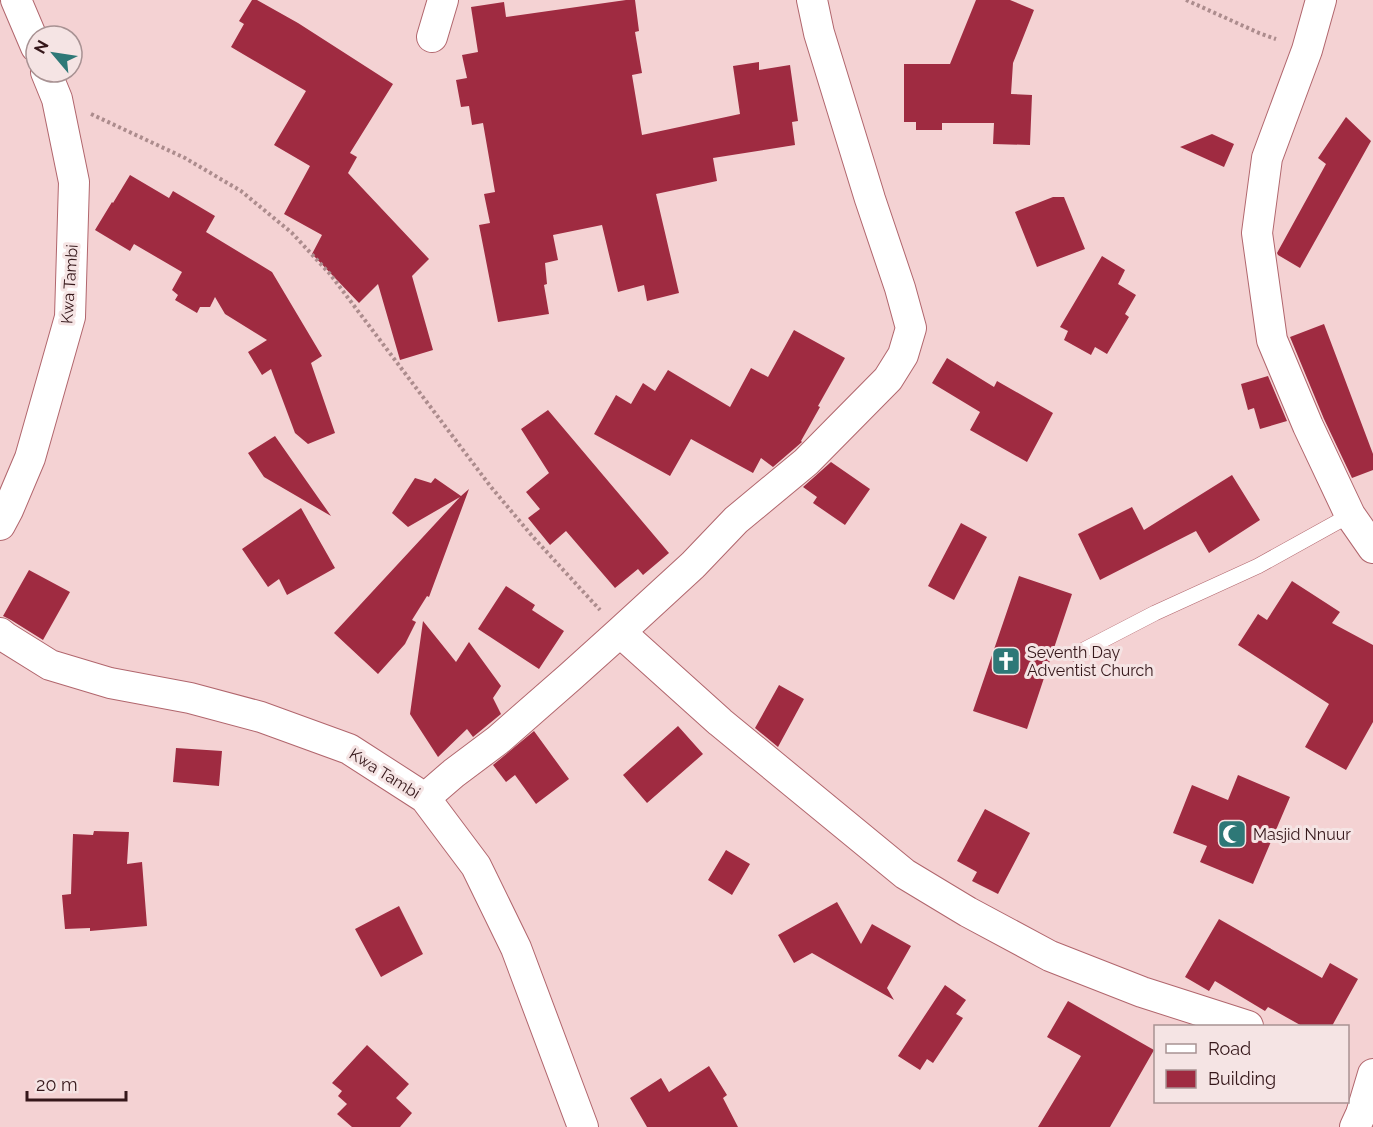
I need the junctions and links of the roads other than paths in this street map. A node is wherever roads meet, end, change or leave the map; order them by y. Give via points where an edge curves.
1 (16, 0) edge
2 (443, 0) edge
3 (812, 0) edge
4 (1321, 0) edge
5 (26, 24) edge
6 (432, 37) dead end
7 (51, 85) edge
8 (1350, 515) junction
9 (0, 525) edge
10 (1373, 548) edge
11 (621, 632) junction
12 (0, 633) edge
13 (1076, 654) dead end
14 (425, 798) junction
15 (1245, 1025) edge
16 (1364, 1072) edge
17 (1363, 1122) edge
18 (583, 1127) edge

1 - 5 street
2 - 6 street
3 - 11 street via 822,44 900,288 910,328 903,355 888,379 806,462 736,520
4 - 8 street via 1307,50 1266,158 1257,233 1272,340
7 - 9 street, Kwa Tambi via 74,182 70,317 30,458
8 - 10 street
8 - 13 lane via 1258,566
11 - 14 street
11 - 15 street via 720,722 905,874 1050,956 1142,992
12 - 14 street, Kwa Tambi via 50,666 261,717 349,749
14 - 18 street, Kwa Tambi via 476,866 516,948
16 - 17 street

